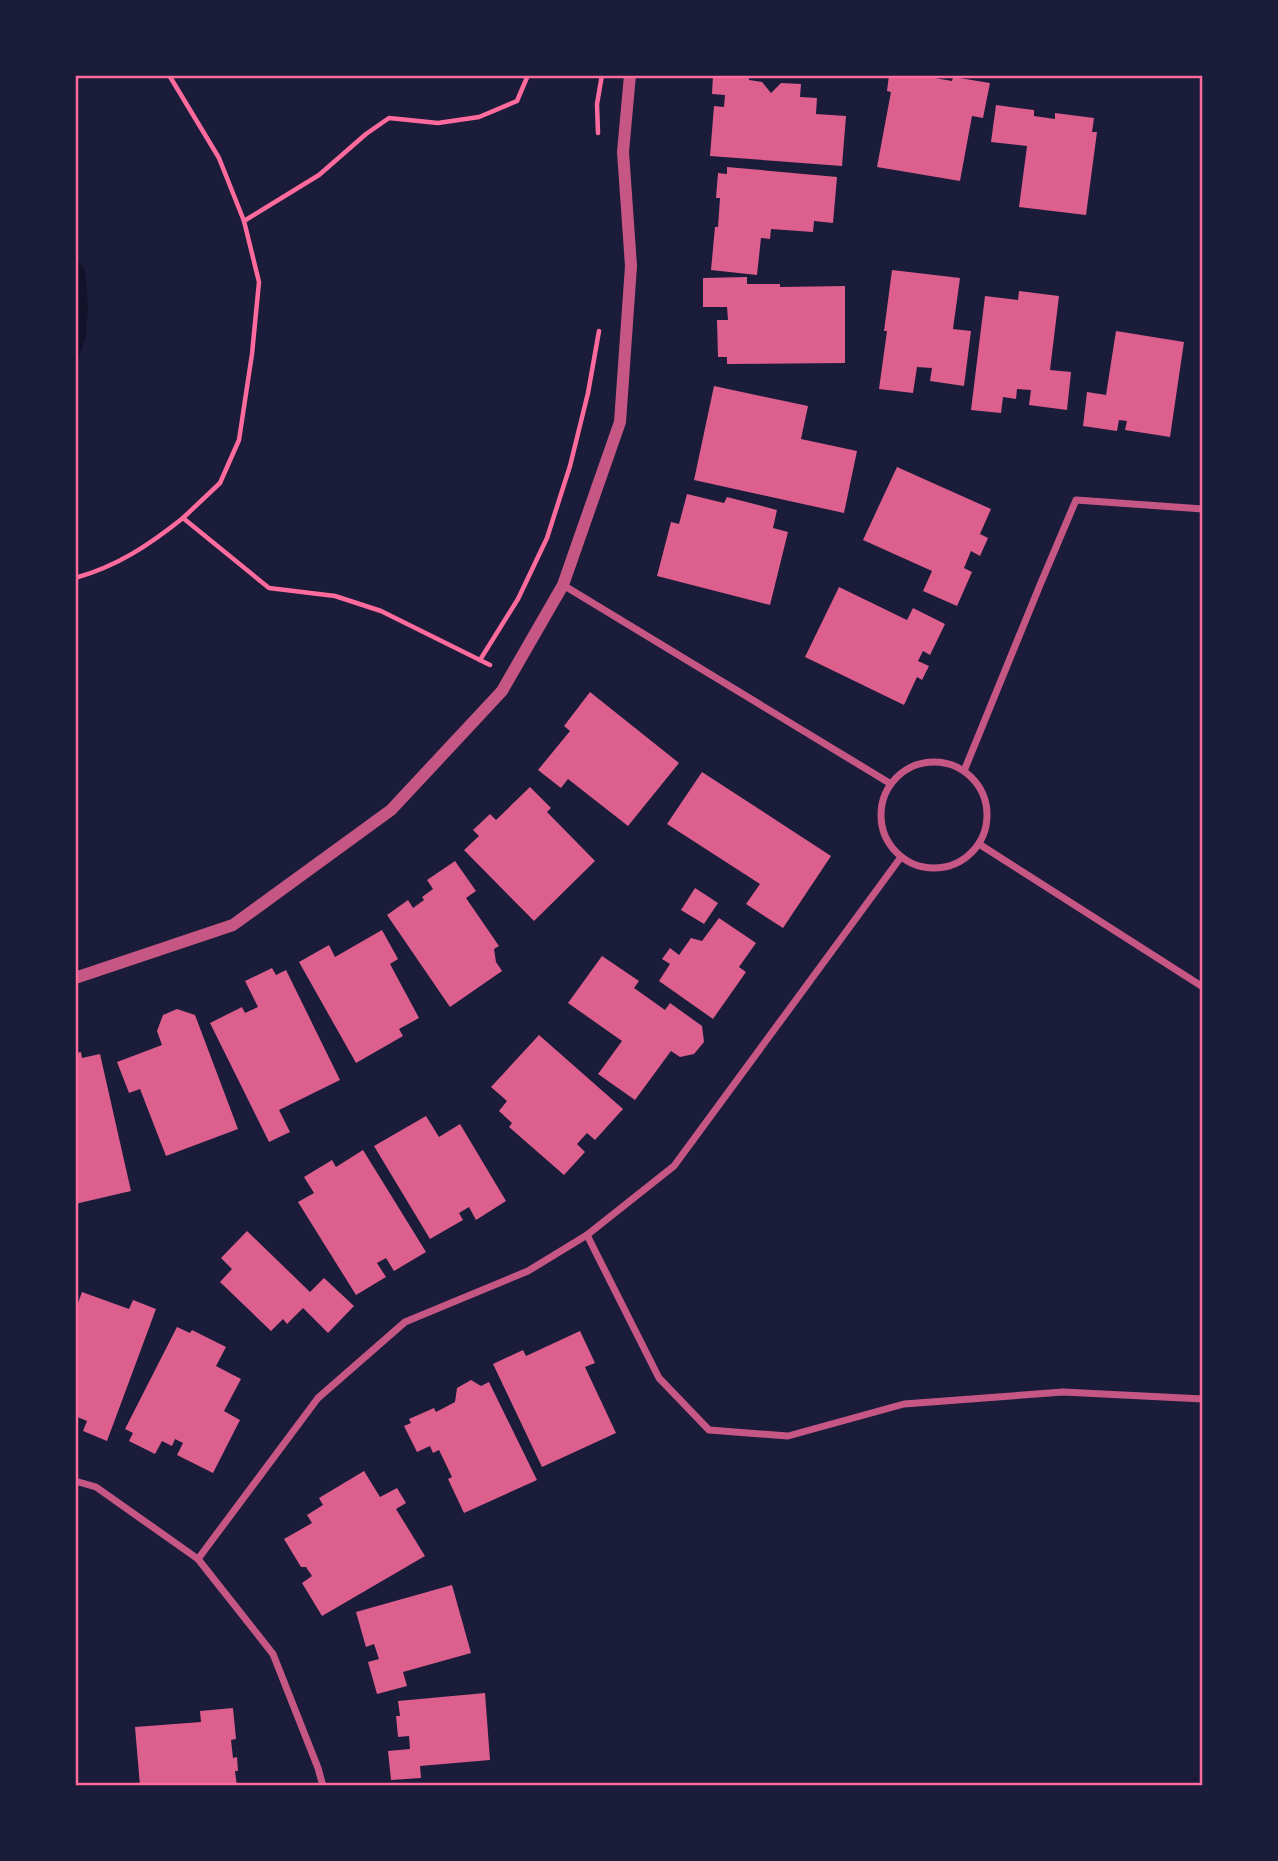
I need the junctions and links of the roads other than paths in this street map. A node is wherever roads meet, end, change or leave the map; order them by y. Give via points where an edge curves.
1 (630, 75) edge
2 (1203, 509) edge
3 (563, 585) junction
4 (964, 771) junction
5 (891, 784) junction
6 (979, 844) junction
7 (901, 857) junction
8 (75, 978) edge
9 (1203, 987) edge
10 (587, 1235) junction
11 (1203, 1399) edge
12 (75, 1480) edge
13 (198, 1559) junction
14 (323, 1786) edge

1 - 3 street via 623,152 631,266 620,422
2 - 4 street via 1076,500
3 - 5 street
3 - 8 street via 502,691 391,810 233,925
4 - 5 street via 946,763 925,763 906,770
4 - 6 street via 979,786 987,804 987,825
5 - 7 street via 882,802 881,822 888,842
6 - 7 street via 968,857 935,869
6 - 9 street
7 - 10 street via 674,1166
10 - 11 street via 659,1378 709,1430 788,1436 904,1404 1063,1392
10 - 13 street via 528,1271 405,1322 318,1398
12 - 13 street via 96,1487
13 - 14 street via 273,1654

